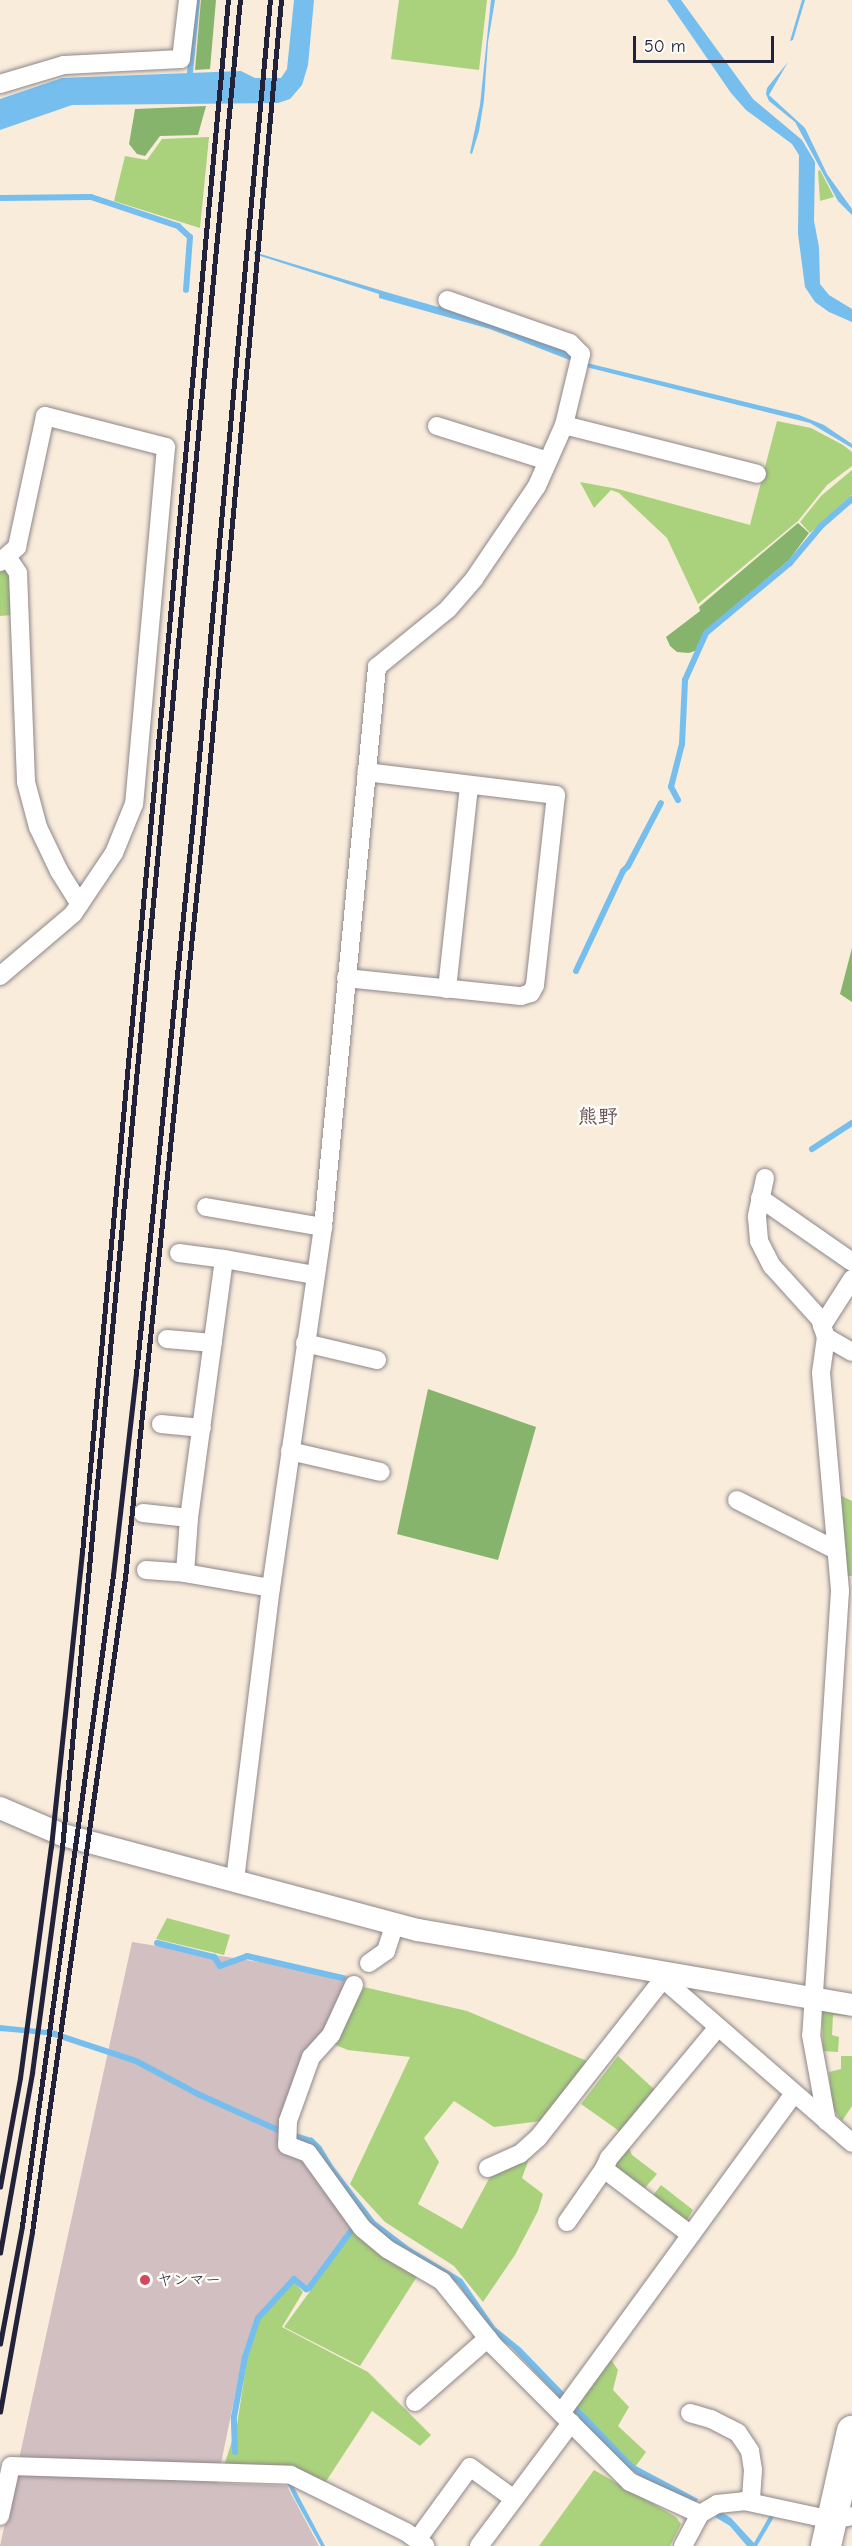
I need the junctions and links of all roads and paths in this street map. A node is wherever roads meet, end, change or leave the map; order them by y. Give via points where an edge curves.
1 (188, 0) edge
2 (0, 84) edge
3 (447, 300) dead end
4 (564, 425) junction
5 (437, 426) dead end
6 (548, 461) junction
7 (757, 474) dead end
8 (4, 560) edge
9 (366, 772) junction
10 (469, 785) junction
11 (80, 904) junction
12 (0, 976) edge
13 (346, 978) junction
14 (447, 988) junction
15 (765, 1178) dead end
16 (760, 1198) junction
17 (206, 1207) dead end
18 (323, 1227) junction
19 (179, 1253) dead end
20 (224, 1259) junction
21 (852, 1262) edge
22 (315, 1275) junction
23 (852, 1279) edge
24 (824, 1331) junction
25 (167, 1339) dead end
26 (213, 1343) junction
27 (305, 1343) junction
28 (852, 1352) edge
29 (377, 1360) dead end
30 (162, 1424) dead end
31 (201, 1428) junction
32 (290, 1451) junction
33 (381, 1472) dead end
34 (737, 1500) dead end
35 (143, 1513) dead end
36 (189, 1518) junction
37 (836, 1550) junction
38 (146, 1570) dead end
39 (185, 1573) junction
40 (271, 1588) junction
41 (0, 1808) edge
42 (235, 1880) junction
43 (395, 1924) junction
44 (369, 1963) dead end
45 (661, 1975) junction
46 (354, 1985) dead end
47 (813, 1998) junction
48 (852, 2005) edge
49 (718, 2027) junction
50 (794, 2094) junction
51 (827, 2122) junction
52 (852, 2143) edge
53 (488, 2168) dead end
54 (604, 2169) junction
55 (567, 2222) dead end
56 (691, 2235) junction
57 (488, 2338) junction
58 (414, 2402) dead end
59 (690, 2413) dead end
60 (566, 2418) junction
61 (852, 2431) edge
62 (514, 2499) junction
63 (751, 2502) junction
64 (700, 2514) junction
65 (0, 2516) edge
66 (837, 2527) edge
67 (421, 2543) edge
68 (479, 2546) edge
69 (683, 2546) edge

1 - 2 street via 182,59 64,65
3 - 4 street via 570,343 581,354
4 - 6 street
4 - 7 street
5 - 6 street
6 - 9 street via 537,486 474,579 448,609 377,668
8 - 11 street via 18,573 26,782 38,827
8 - 11 street via 17,547 45,416 166,447 134,804 114,853
9 - 10 street
9 - 13 street
10 - 14 street
10 - 14 street via 556,795 531,993 521,996
11 - 12 street
13 - 14 street
13 - 18 street
15 - 16 street
16 - 21 street
16 - 24 street via 759,1241 772,1266 820,1319
17 - 18 street
18 - 22 street
19 - 20 street
20 - 22 street
20 - 26 street
22 - 27 street
23 - 24 street
24 - 28 street
24 - 37 street via 821,1373
25 - 26 street
26 - 31 street
27 - 29 street
27 - 32 street
30 - 31 street
31 - 36 street
32 - 33 street
32 - 40 street
34 - 37 street
35 - 36 street
36 - 39 street
37 - 47 street via 839,1626
38 - 39 street
39 - 40 street
40 - 42 street
41 - 42 street via 63,1835
42 - 43 street
43 - 44 street via 386,1951
43 - 45 street
45 - 47 street
45 - 49 street
45 - 53 street via 538,2138 520,2154
46 - 57 street via 331,2035 311,2057 288,2121 287,2145 308,2152 362,2228 387,2249 442,2282
47 - 48 street
47 - 51 street via 811,2035
49 - 50 street
49 - 54 street
50 - 51 street
50 - 56 street
51 - 52 street
54 - 55 street
54 - 56 street
56 - 60 street
57 - 58 street
57 - 60 street
59 - 63 street via 738,2433 750,2451
60 - 62 street
60 - 64 street via 630,2482
61 - 66 highway
62 - 67 street via 470,2467
62 - 68 street
63 - 64 street via 717,2504
63 - 66 street
64 - 69 street
65 - 67 street via 11,2466 291,2475

